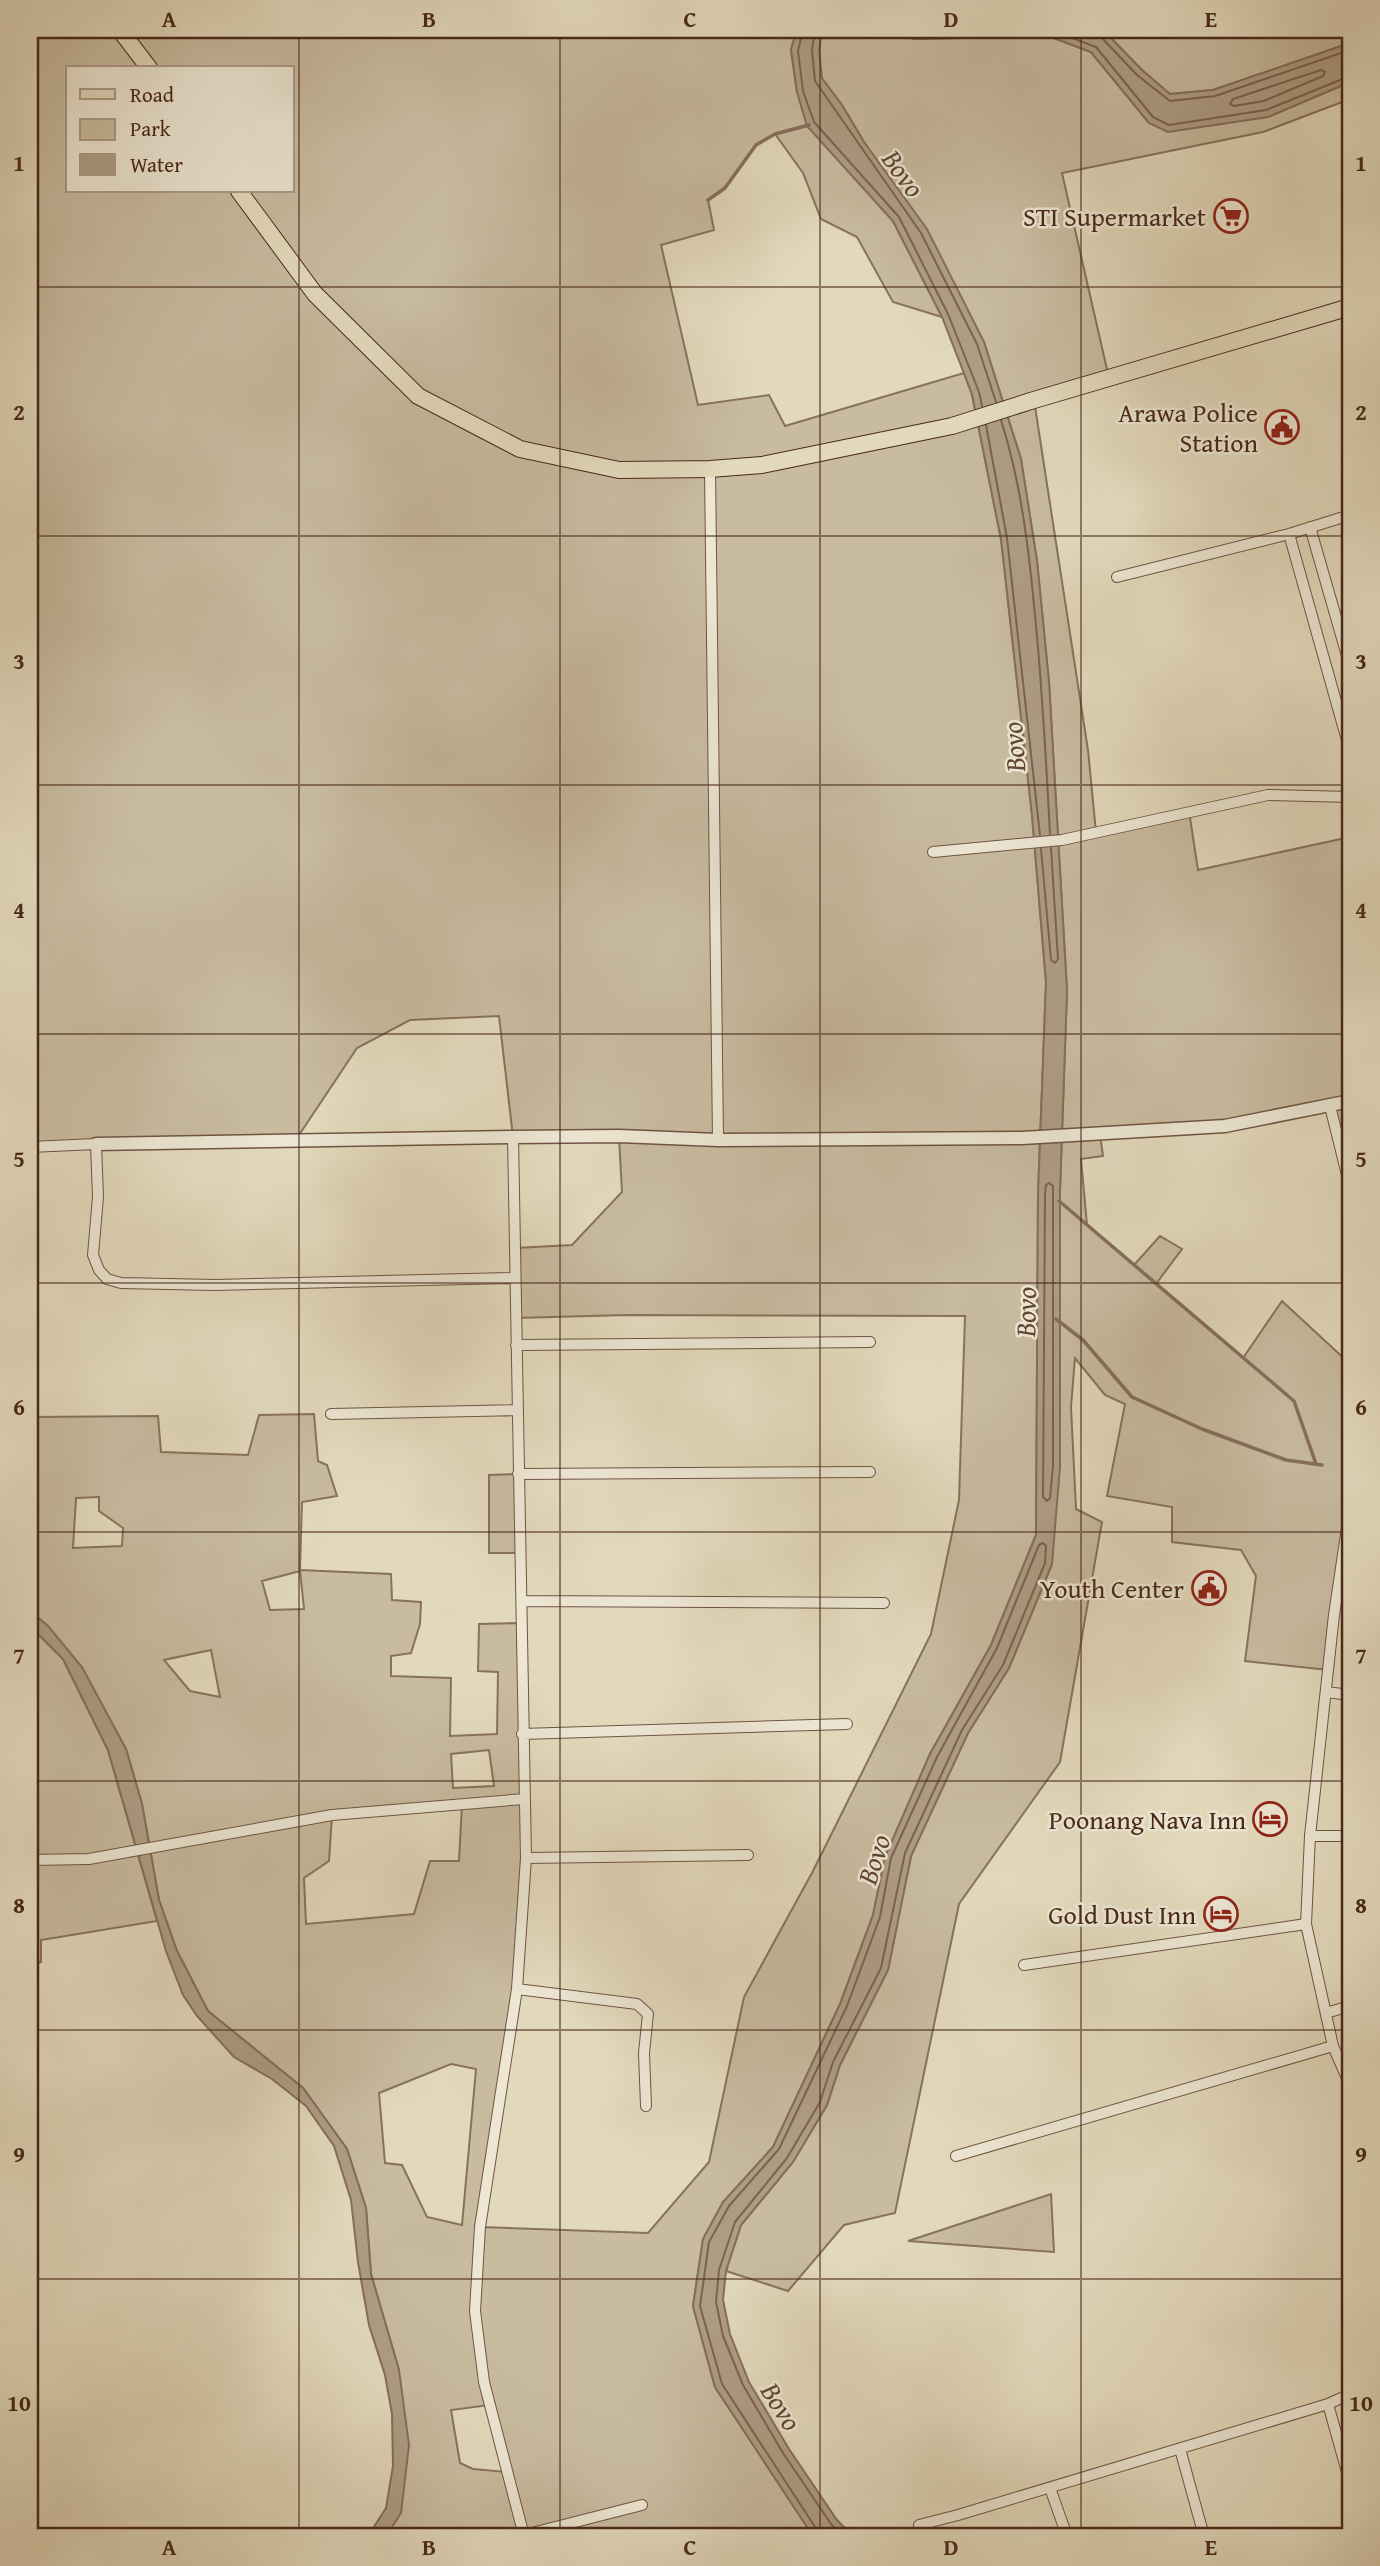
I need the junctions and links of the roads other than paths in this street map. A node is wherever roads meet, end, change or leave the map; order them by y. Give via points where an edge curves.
1 (120, 30) edge
2 (147, 66) edge
3 (240, 192) edge
4 (1350, 307) edge
5 (710, 469) junction
6 (1350, 515) edge
7 (1310, 527) junction
8 (1289, 534) junction
9 (1117, 577) dead end
10 (1350, 667) edge
11 (1350, 751) edge
12 (1350, 797) edge
13 (933, 852) dead end
14 (1350, 1101) edge
15 (1330, 1106) junction
16 (513, 1137) junction
17 (718, 1140) junction
18 (96, 1144) junction
19 (30, 1147) edge
20 (1350, 1187) edge
21 (515, 1278) junction
22 (870, 1342) dead end
23 (516, 1345) junction
24 (517, 1410) junction
25 (331, 1414) dead end
26 (870, 1472) dead end
27 (518, 1474) junction
28 (1350, 1508) edge
29 (522, 1601) junction
30 (884, 1603) dead end
31 (1326, 1692) junction
32 (1350, 1695) edge
33 (847, 1724) dead end
34 (522, 1734) junction
35 (524, 1799) junction
36 (1310, 1836) junction
37 (1350, 1836) edge
38 (748, 1855) dead end
39 (526, 1858) junction
40 (30, 1860) edge
41 (1306, 1924) junction
42 (1024, 1965) dead end
43 (517, 1989) junction
44 (1350, 2006) edge
45 (1326, 2013) junction
46 (1333, 2046) junction
47 (1350, 2085) edge
48 (646, 2106) dead end
49 (956, 2156) dead end
50 (1350, 2394) edge
51 (1328, 2404) junction
52 (1180, 2449) junction
53 (1050, 2487) junction
54 (642, 2505) dead end
55 (919, 2525) dead end
56 (1350, 2534) edge
57 (524, 2536) edge
58 (1067, 2536) edge
59 (1203, 2536) edge

1 - 2 main road
3 - 5 main road via 315,294 418,396 520,449 619,470
4 - 5 main road via 952,426 762,465
5 - 17 street
6 - 7 street
7 - 8 street
7 - 10 street
8 - 9 street
8 - 11 street
12 - 13 street via 1268,795 1062,840
14 - 15 street
15 - 17 street via 1224,1126 1022,1138
15 - 20 street
16 - 17 street
16 - 18 street
16 - 21 street
18 - 19 street
18 - 21 street via 93,1255 107,1279 139,1284 215,1284
21 - 23 street
22 - 23 street
23 - 24 street
24 - 25 street
24 - 27 street
26 - 27 street
27 - 29 street
28 - 31 street
29 - 30 street
29 - 34 street
31 - 32 street
31 - 36 street
33 - 34 street
34 - 35 street
35 - 39 street
35 - 40 street via 332,1815 89,1859
36 - 37 street
36 - 41 street
38 - 39 street
39 - 43 street
41 - 42 street
41 - 45 street
43 - 48 street via 637,2004 648,2014
43 - 57 street via 480,2227 475,2311 484,2382
44 - 45 street
45 - 46 street
46 - 47 street
46 - 49 street
50 - 51 street
51 - 52 street
51 - 56 street via 1347,2473
52 - 53 street
52 - 59 street
53 - 55 street
53 - 58 street
54 - 57 street

